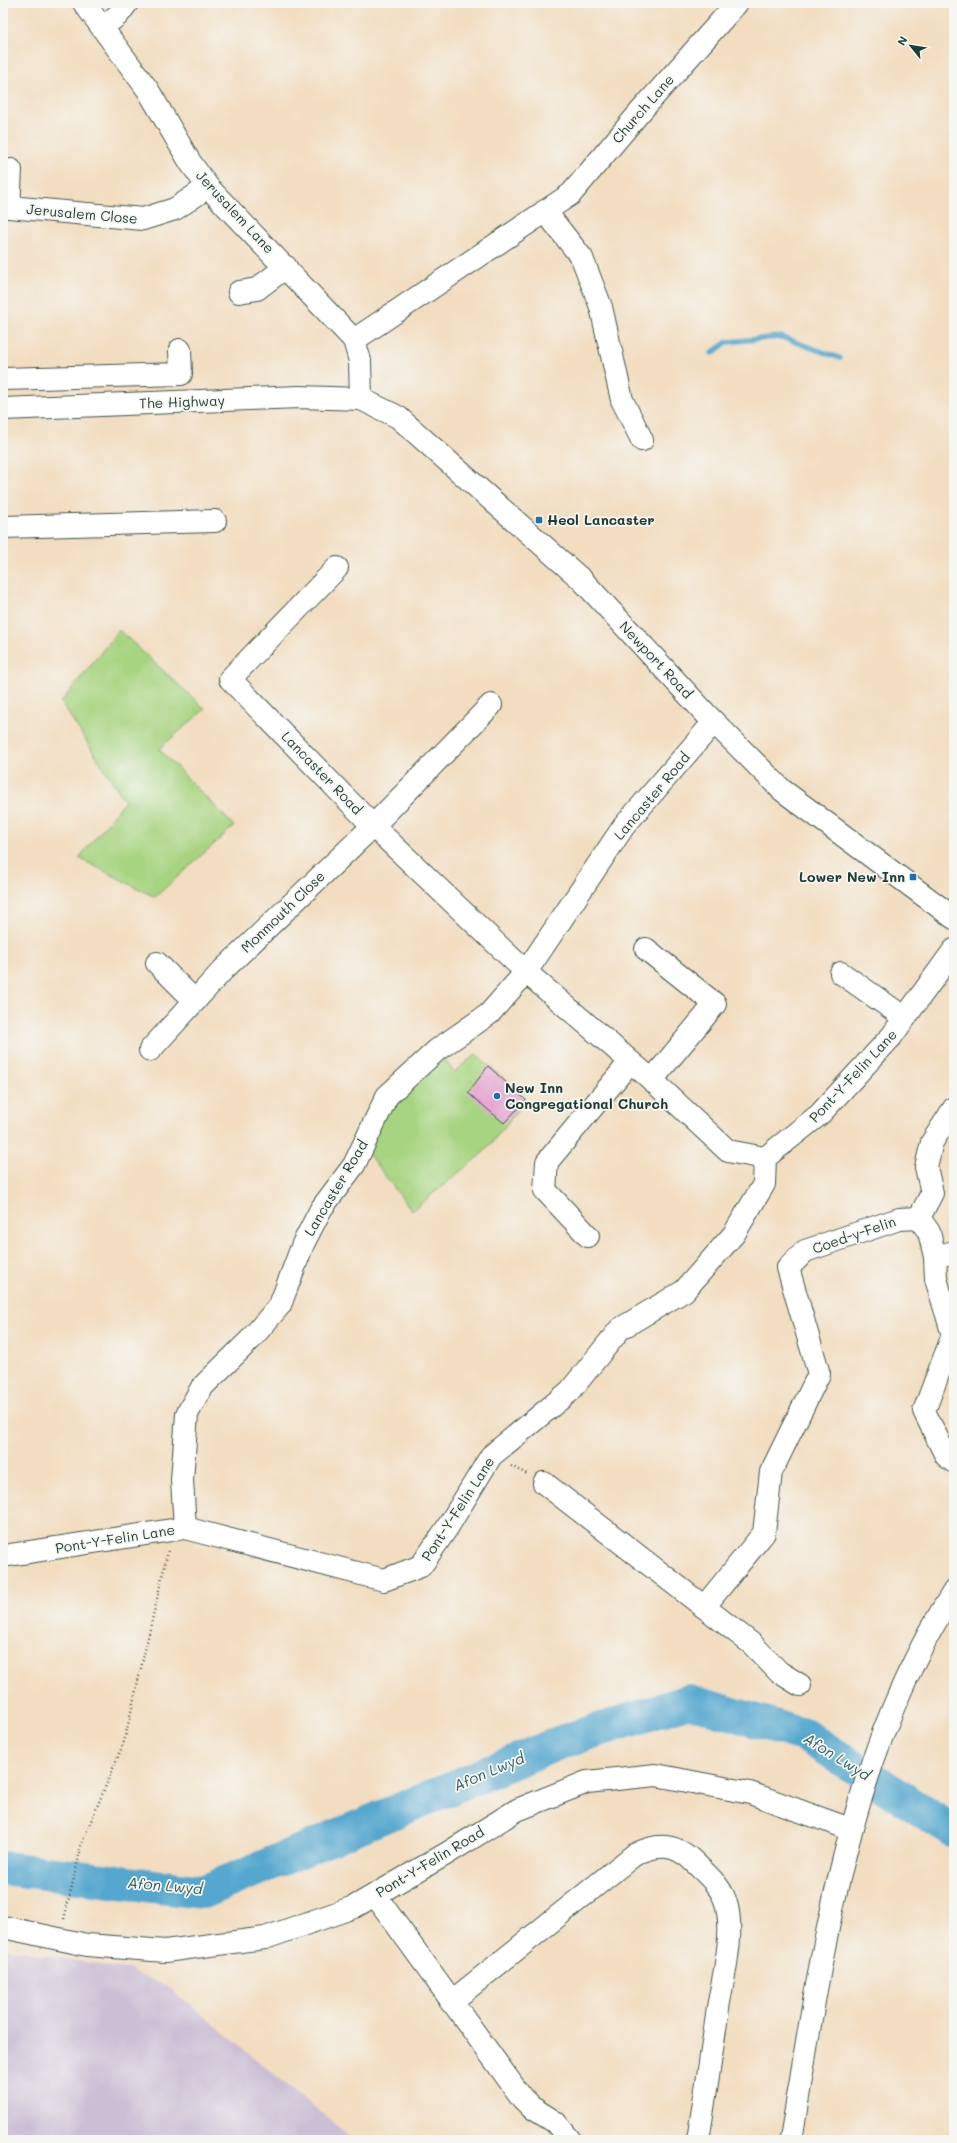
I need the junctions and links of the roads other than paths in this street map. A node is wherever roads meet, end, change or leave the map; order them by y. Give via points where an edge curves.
1 (84, 3) edge
2 (127, 3) edge
3 (737, 3) edge
4 (103, 27) junction
5 (11, 170) dead end
6 (208, 187) junction
7 (545, 211) junction
8 (286, 267) junction
9 (239, 292) dead end
10 (354, 340) junction
11 (180, 350) dead end
12 (3, 379) edge
13 (361, 399) junction
14 (3, 410) edge
15 (642, 440) dead end
16 (215, 521) dead end
17 (3, 527) edge
18 (337, 568) dead end
19 (491, 705) dead end
20 (714, 722) junction
21 (373, 826) junction
22 (954, 918) edge
23 (646, 949) dead end
24 (954, 950) edge
25 (158, 964) dead end
26 (526, 972) junction
27 (841, 973) dead end
28 (195, 1001) junction
29 (905, 1018) junction
30 (150, 1050) dead end
31 (630, 1062) junction
32 (652, 1080) junction
33 (954, 1108) edge
34 (765, 1158) junction
35 (919, 1218) junction
36 (588, 1236) dead end
37 (945, 1255) edge
38 (954, 1462) edge
39 (544, 1483) road end
40 (179, 1528) junction
41 (3, 1556) edge
42 (954, 1591) edge
43 (704, 1607) junction
44 (800, 1685) dead end
45 (850, 1829) junction
46 (375, 1895) junction
47 (3, 1926) edge
48 (451, 2002) junction
49 (570, 2140) edge
50 (698, 2140) edge
51 (791, 2140) edge

1 - 4 street, Jerusalem Lane
2 - 4 street via 118,15
3 - 7 street, Church Lane via 571,194
4 - 6 street, Jerusalem Lane via 148,90 190,162
5 - 6 street, Jerusalem Close via 9,207 143,219 175,209
6 - 8 street, Jerusalem Lane
7 - 10 street, Church Lane
7 - 15 street via 582,258 601,307 622,400
8 - 9 street via 257,289
8 - 10 street, Jerusalem Lane
10 - 13 street, Jerusalem Lane via 360,361
11 - 12 street via 181,374
13 - 14 street, The Highway via 299,397
13 - 20 street, Newport Road via 398,417 582,580
16 - 17 street
18 - 21 street, Lancaster Road via 230,679
19 - 21 street, Monmouth Close
20 - 22 street, Newport Road via 782,790
20 - 26 street, Lancaster Road via 624,826
21 - 26 street, Lancaster Road
21 - 28 street, Monmouth Close via 223,970
23 - 32 street via 715,1004
24 - 29 street, Pont-Y-Felin Lane
25 - 28 street
26 - 31 street, Lancaster Road
26 - 40 street, Lancaster Road via 489,1014 437,1050 387,1096 354,1165 318,1216 303,1244 280,1305 250,1340 202,1387 187,1414
27 - 29 street
28 - 30 street, Monmouth Close
29 - 34 street, Pont-Y-Felin Lane via 891,1037 820,1114
31 - 32 street, Lancaster Road
31 - 36 street via 547,1162 545,1190
32 - 34 street, Lancaster Road via 728,1151
33 - 35 street via 932,1142 926,1167 932,1193
34 - 40 street, Pont-Y-Felin Lane via 764,1184 734,1234 684,1292 620,1329 570,1391 491,1456 421,1566 384,1580
35 - 37 street
35 - 43 street, Coed-y-Felin via 899,1219 805,1251 788,1268 819,1374 772,1472 764,1533
37 - 38 street via 936,1278 953,1335 924,1411 946,1456
39 - 43 street
40 - 41 street, Pont-Y-Felin Lane
42 - 45 street via 908,1675 880,1740
43 - 44 street via 752,1644 779,1672
45 - 46 street, Pont-Y-Felin Road via 750,1793 656,1775 587,1782 517,1810
45 - 51 street via 820,1962
46 - 47 street, Pont-Y-Felin Road via 354,1907 264,1938 165,1951 87,1945
46 - 48 street
48 - 49 street via 522,2098 555,2122
48 - 50 street via 634,1855 661,1845 673,1848 689,1857 716,1885 725,1898 729,1914 727,1951

